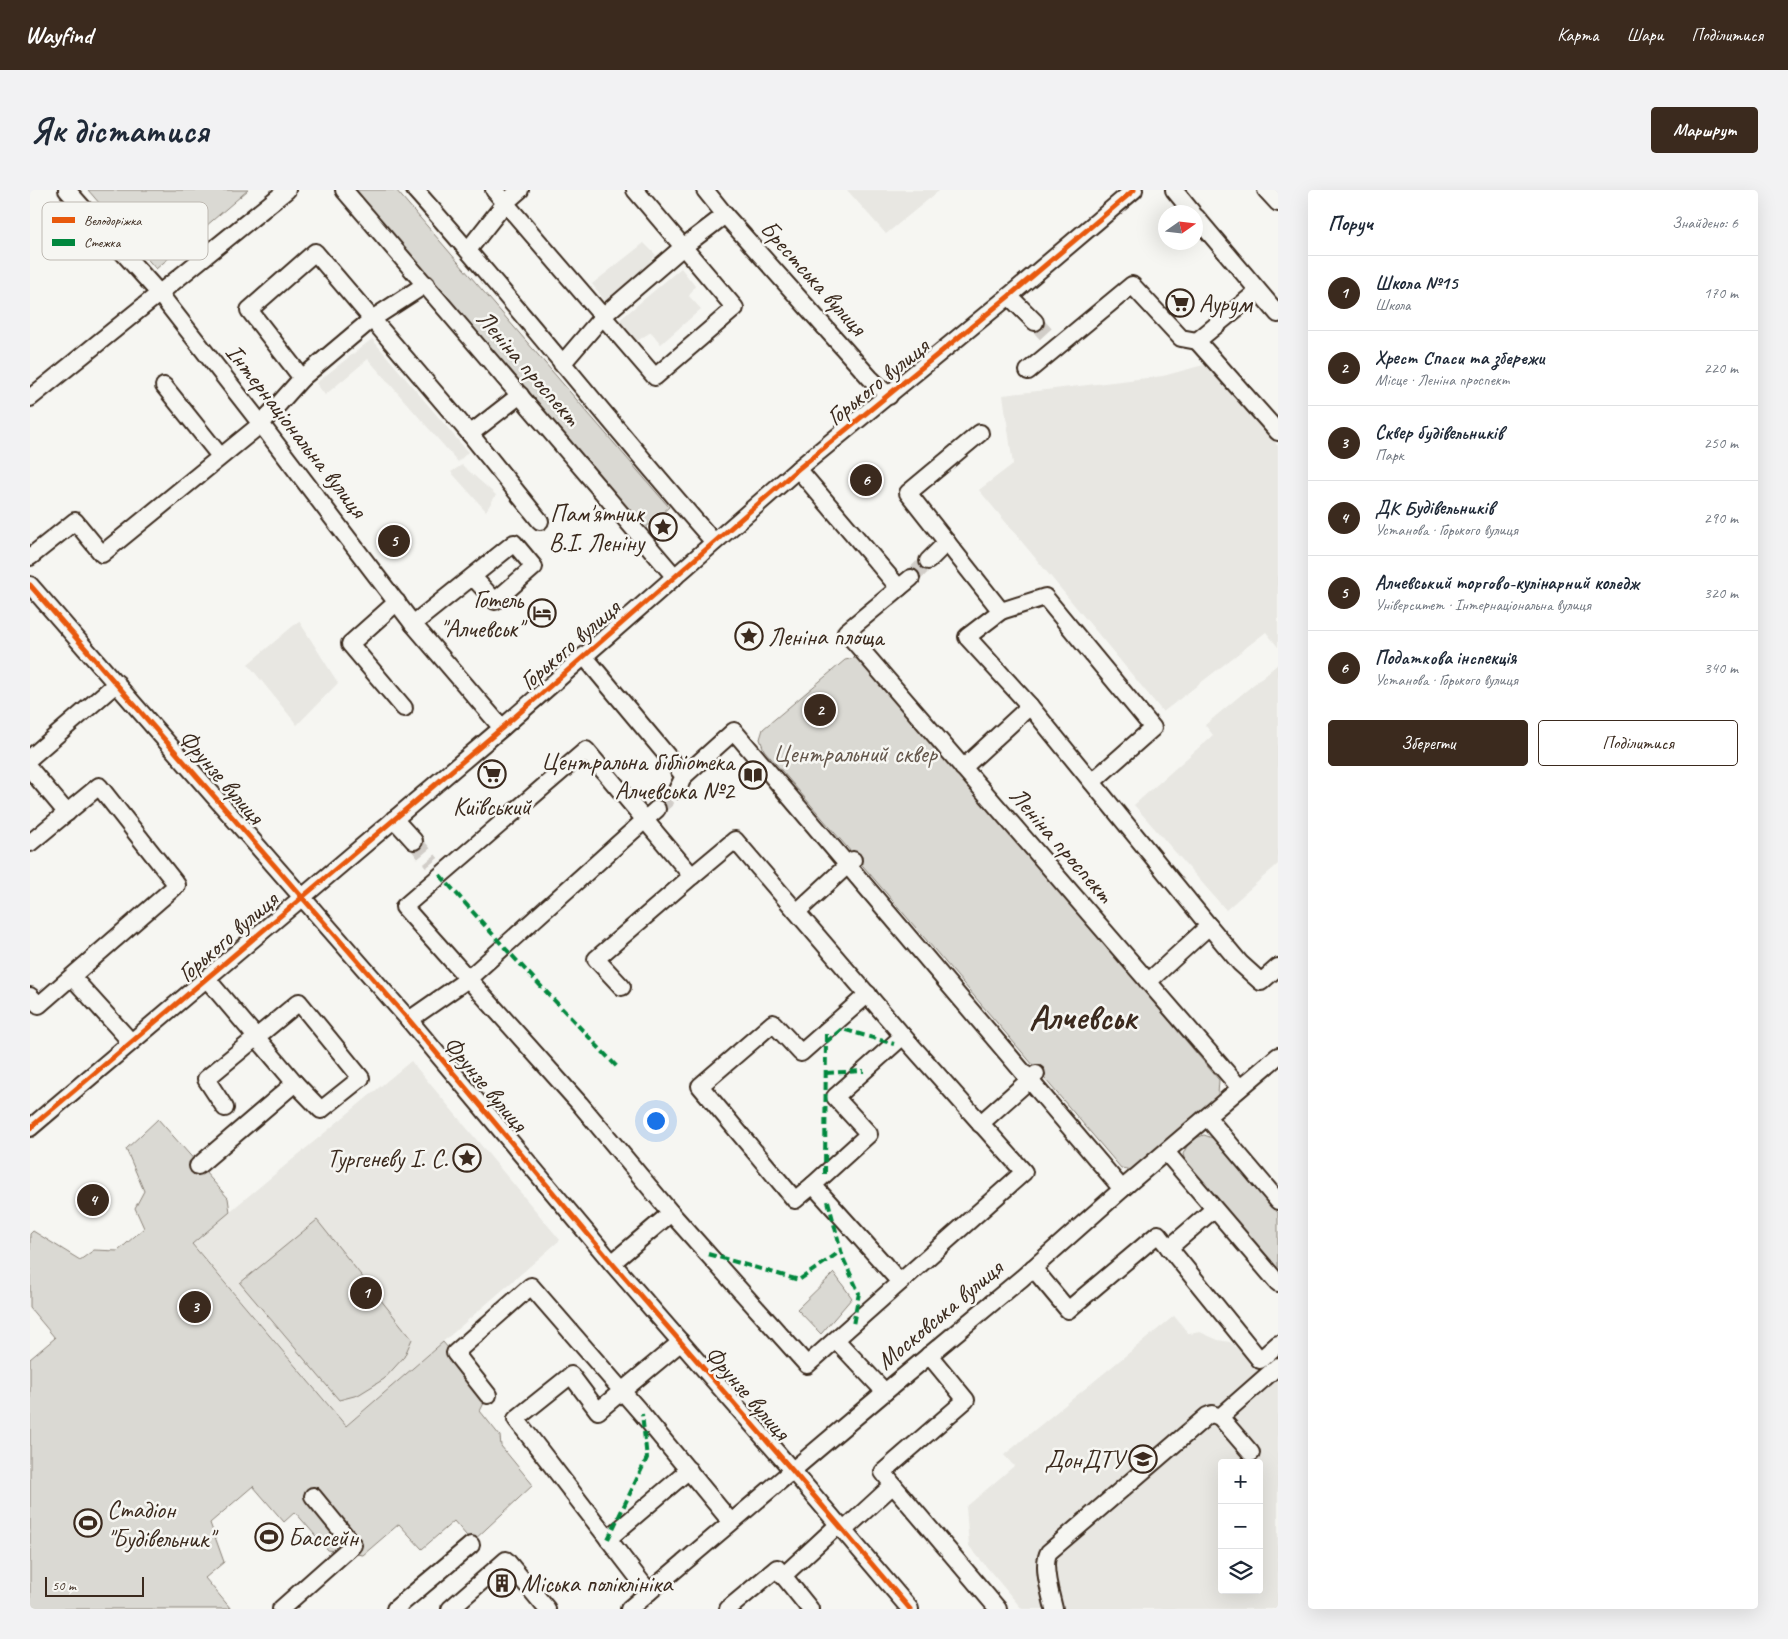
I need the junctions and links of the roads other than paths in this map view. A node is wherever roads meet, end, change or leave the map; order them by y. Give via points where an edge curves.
1 (67, 190) edge
2 (287, 190) edge
3 (344, 190) edge
4 (415, 190) edge
5 (494, 190) edge
6 (520, 190) edge
7 (635, 190) edge
8 (705, 190) edge
9 (1134, 190) edge
10 (1174, 190) edge
11 (1266, 190) edge
12 (78, 202) edge
13 (505, 203) junction
14 (1278, 203) edge
15 (1186, 205) edge
16 (725, 215) junction
17 (1203, 225) edge
18 (683, 247) junction
19 (468, 250) junction
20 (208, 254) edge
21 (130, 260) edge
22 (200, 260) edge
23 (426, 284) junction
24 (1258, 291) junction
25 (159, 293) junction
26 (1009, 296) junction
27 (1278, 314) edge
28 (603, 316) junction
29 (372, 319) junction
30 (1035, 322) tunnel mouth
31 (1197, 341) junction
32 (562, 364) junction
33 (1028, 371) dead end
34 (302, 378) junction
35 (164, 386) dead end
36 (520, 395) junction
37 (889, 396) junction
38 (30, 398) edge
39 (261, 424) junction
40 (1278, 432) edge
41 (470, 434) junction
42 (980, 434) dead end
43 (220, 456) junction
44 (798, 469) junction
45 (540, 521) dead end
46 (714, 542) junction
47 (947, 542) junction
48 (30, 557) edge
49 (928, 561) tunnel mouth
50 (675, 576) junction
51 (473, 577) dead end
52 (30, 585) edge
53 (397, 602) junction
54 (1002, 611) junction
55 (413, 624) junction
56 (584, 656) junction
57 (117, 682) junction
58 (1030, 706) junction
59 (404, 708) dead end
60 (502, 728) junction
61 (30, 758) edge
62 (963, 768) junction
63 (30, 769) edge
64 (1092, 782) junction
65 (67, 813) junction
66 (651, 814) junction
67 (394, 819) junction
68 (414, 841) tunnel mouth
69 (30, 843) edge
70 (851, 862) junction
71 (692, 876) junction
72 (302, 897) junction
73 (798, 912) junction
74 (1209, 926) junction
75 (1278, 967) edge
76 (72, 977) junction
77 (207, 979) junction
78 (468, 979) junction
79 (1148, 982) junction
80 (622, 987) dead end
81 (868, 994) junction
82 (30, 996) edge
83 (409, 1020) junction
84 (903, 1036) junction
85 (258, 1038) junction
86 (131, 1042) junction
87 (1278, 1056) edge
88 (1033, 1076) junction
89 (295, 1083) junction
90 (1240, 1088) junction
91 (225, 1108) dead end
92 (1207, 1117) junction
93 (980, 1124) junction
94 (30, 1128) edge
95 (1166, 1152) junction
96 (198, 1166) dead end
97 (813, 1185) junction
98 (1122, 1189) junction
99 (1278, 1201) edge
100 (1214, 1209) junction
101 (671, 1213) junction
102 (1169, 1248) junction
103 (612, 1263) junction
104 (1033, 1268) junction
105 (900, 1282) junction
106 (1278, 1283) edge
107 (836, 1340) junction
108 (681, 1342) junction
109 (1278, 1344) edge
110 (929, 1355) junction
111 (1278, 1366) edge
112 (622, 1391) junction
113 (885, 1392) junction
114 (488, 1395) dead end
115 (1220, 1417) junction
116 (1251, 1453) dead end
117 (689, 1470) junction
118 (792, 1470) junction
119 (893, 1485) junction
120 (313, 1496) dead end
121 (731, 1522) junction
122 (841, 1528) junction
123 (608, 1539) junction
124 (471, 1545) dead end
125 (783, 1576) junction
126 (641, 1602) edge
127 (281, 1609) edge
128 (395, 1609) edge
129 (450, 1609) edge
130 (547, 1609) edge
131 (728, 1609) edge
132 (810, 1609) edge
133 (910, 1609) edge
134 (998, 1609) edge
135 (1054, 1609) edge

1 - 12 street, Інтернаціональна вулиця
2 - 20 street
3 - 23 street, Леніна проспект
4 - 19 street, Леніна проспект
5 - 13 street
6 - 13 street
7 - 18 street
8 - 16 street, Брестська вулиця
9 - 26 street, Горького вулиця
10 - 15 street
11 - 14 street
13 - 19 street
13 - 28 street
16 - 18 street
16 - 37 street, Брестська вулиця
17 - 24 street
18 - 28 street
18 - 28 street via 735,308 655,377
19 - 32 street, Леніна проспект
21 - 25 street, Інтернаціональна вулиця
22 - 25 street
23 - 29 street
23 - 36 street, Леніна проспект
24 - 27 street
24 - 31 street
25 - 38 street
25 - 39 street, Інтернаціональна вулиця
26 - 30 street
26 - 37 street, Горького вулиця
28 - 32 street
29 - 34 street
29 - 34 street via 315,252 249,310
29 - 41 street
31 - 33 street via 1181,338 1132,285 1057,343
31 - 40 street
32 - 46 street, Леніна проспект
34 - 39 street
35 - 43 street
36 - 41 street
36 - 50 street, Леніна проспект
37 - 44 street, Горького вулиця
39 - 43 street
39 - 53 street, Інтернаціональна вулиця
41 - 45 street
42 - 47 street via 908,493
43 - 48 street via 102,554 75,520
44 - 46 street, Горького вулиця
44 - 62 street, Леніна проспект via 905,583 846,632
46 - 50 street, Горького вулиця
47 - 49 street
47 - 54 street
50 - 56 street, Горького вулиця
51 - 55 street
52 - 57 street, Фрунзе вулиця
53 - 55 street, Інтернаціональна вулиця
53 - 59 street via 350,644
54 - 58 street via 967,637
54 - 64 street via 1045,597 1153,728
55 - 60 street, Інтернаціональна вулиця
56 - 60 street, Горького вулиця
56 - 70 street via 680,783 734,731
57 - 61 street
57 - 72 street, Фрунзе вулиця
58 - 62 street
58 - 64 street
60 - 67 street, Горького вулиця
62 - 79 street, Леніна проспект
63 - 65 street
64 - 74 street
65 - 69 street
65 - 76 street via 99,786 177,886
66 - 71 street
66 - 78 street
66 - 78 street via 586,750 436,869 404,908
67 - 68 street
67 - 72 street, Горького вулиця
70 - 73 street
70 - 88 street
71 - 73 street via 735,840
71 - 80 street via 596,960
72 - 77 street, Горького вулиця
72 - 83 street, Фрунзе вулиця
73 - 81 street
74 - 75 street via 1261,982
74 - 79 street
76 - 82 street via 39,1005
76 - 86 street
77 - 85 street
77 - 86 street, Горького вулиця
78 - 83 street
78 - 101 street via 580,1104
79 - 90 street, Леніна проспект
81 - 84 street
81 - 97 street via 801,1053 773,1023 700,1086 795,1200
83 - 103 street, Фрунзе вулиця
84 - 93 street
84 - 97 street via 836,1097 869,1134
85 - 89 street
85 - 89 street via 299,1002 361,1078 321,1110
85 - 91 street via 206,1079
86 - 94 street, Горького вулиця
87 - 90 street, Московська вулиця
88 - 93 street
88 - 98 street
89 - 96 street
90 - 92 street, Московська вулиця
92 - 95 street, Московська вулиця
92 - 99 street
93 - 105 street via 1024,1172
95 - 98 street, Московська вулиця
95 - 100 street
97 - 105 street
98 - 104 street, Московська вулиця
100 - 102 street
100 - 106 street
101 - 103 street
101 - 107 street via 807,1365
102 - 104 street via 1158,1234 1068,1310
102 - 109 street via 1260,1360
103 - 108 street, Фрунзе вулиця
104 - 110 street, Московська вулиця
105 - 107 street
107 - 113 street
108 - 112 street
108 - 118 street, Фрунзе вулиця
110 - 113 street, Московська вулиця
110 - 119 street via 966,1400 883,1472
111 - 115 street
112 - 114 street via 531,1286 455,1353
112 - 117 street
112 - 123 street via 598,1410 570,1375 516,1419
113 - 118 street, Московська вулиця
115 - 116 street
115 - 135 street via 1207,1416 1049,1552 1046,1572
117 - 121 street
117 - 123 street
118 - 121 street, Московська вулиця
118 - 122 street, Фрунзе вулиця
119 - 122 street
119 - 134 street
120 - 127 street via 353,1545
121 - 126 street, Московська вулиця
122 - 125 street
122 - 133 street, Фрунзе вулиця
123 - 126 street
124 - 128 street
125 - 131 street via 777,1568
125 - 132 street
129 - 130 street via 506,1560

